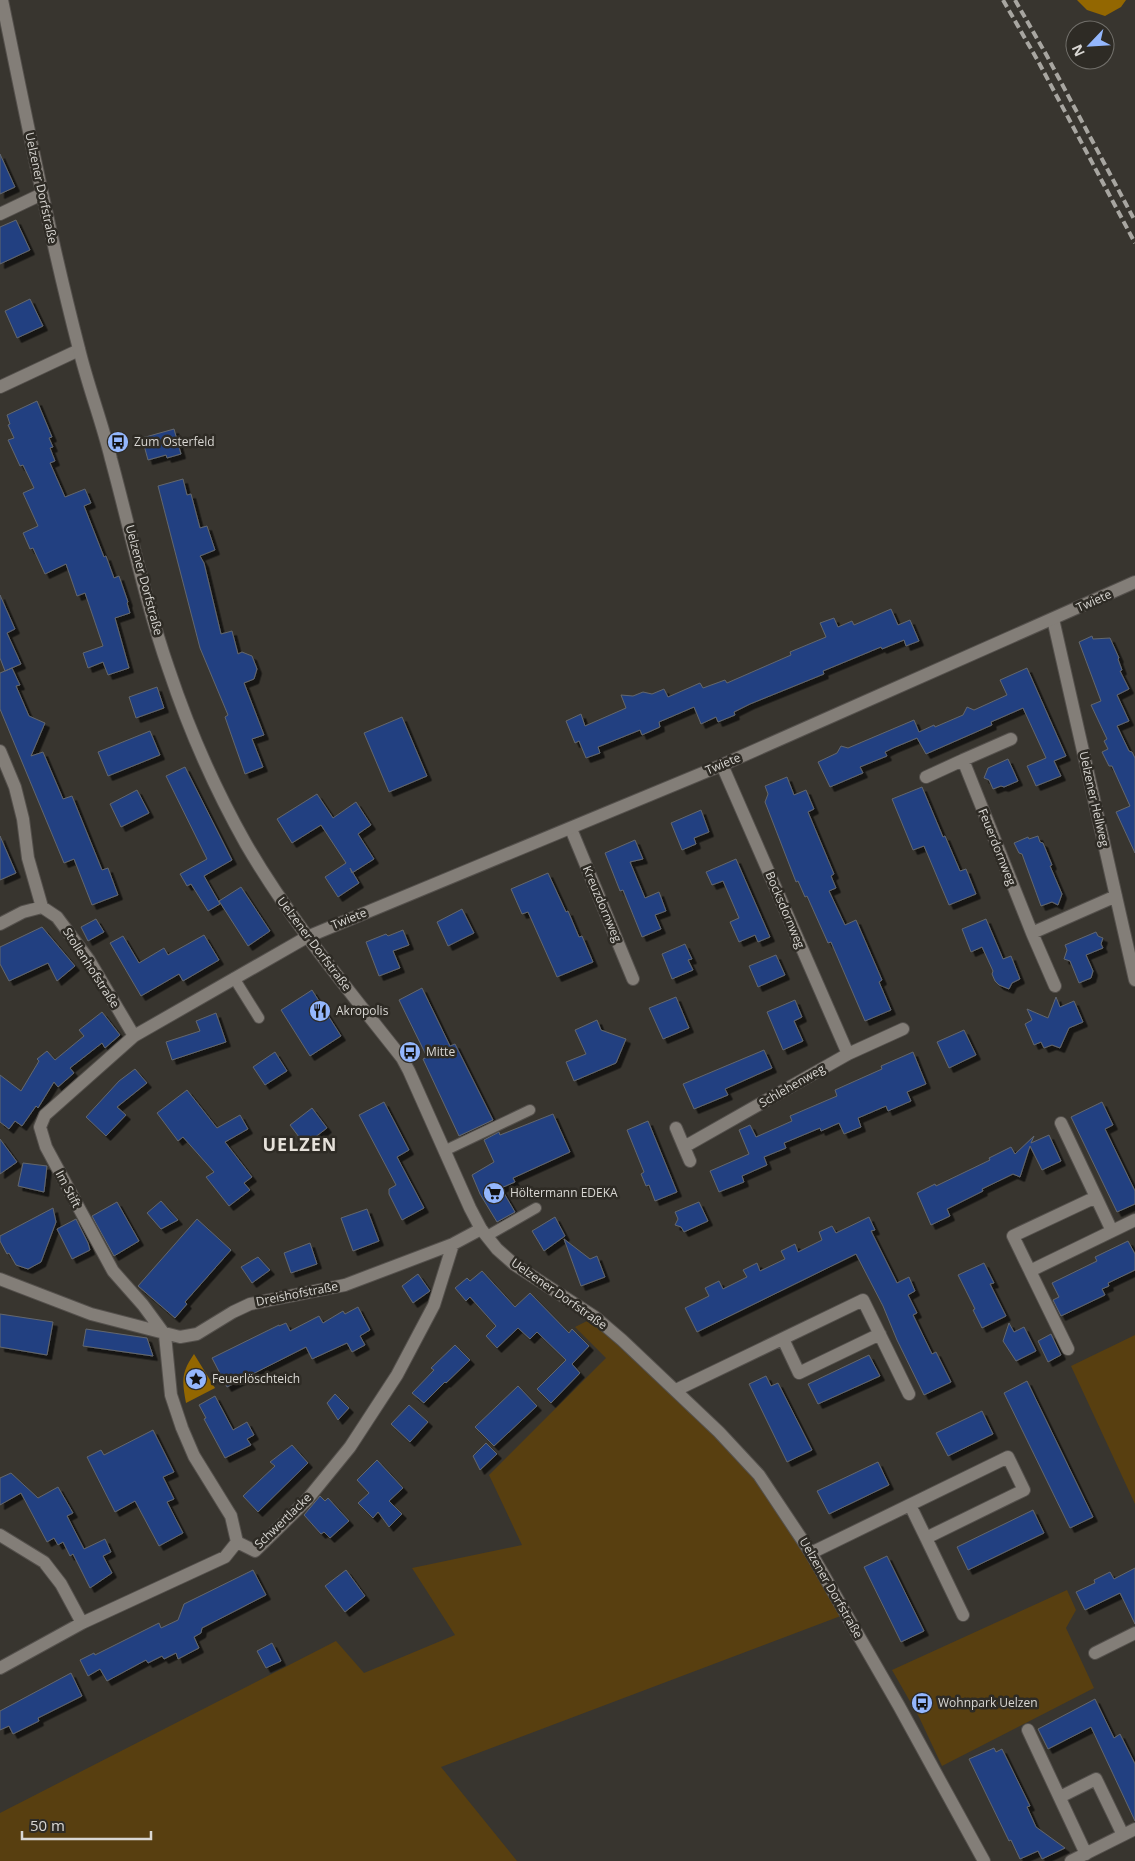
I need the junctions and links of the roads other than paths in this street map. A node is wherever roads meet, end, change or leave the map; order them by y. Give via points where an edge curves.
1 (2, 0) edge
2 (42, 194) junction
3 (0, 214) edge
4 (79, 350) junction
5 (0, 387) edge
6 (1135, 582) edge
7 (1053, 619) junction
8 (1011, 739) dead end
9 (0, 751) edge
10 (963, 760) junction
11 (722, 765) junction
12 (926, 777) dead end
13 (571, 829) junction
14 (1116, 896) junction
15 (42, 907) junction
16 (0, 924) edge
17 (1032, 933) junction
18 (307, 937) junction
19 (234, 978) junction
20 (633, 979) dead end
21 (1135, 980) edge
22 (1055, 986) dead end
23 (259, 1018) dead end
24 (903, 1029) dead end
25 (134, 1036) junction
26 (848, 1054) junction
27 (530, 1110) dead end
28 (1061, 1124) dead end
29 (676, 1128) dead end
30 (684, 1147) junction
31 (444, 1151) junction
32 (690, 1161) dead end
33 (1096, 1196) junction
34 (536, 1208) dead end
35 (1135, 1220) edge
36 (1112, 1231) junction
37 (484, 1233) junction
38 (453, 1244) junction
39 (1030, 1271) junction
40 (0, 1279) edge
41 (880, 1334) junction
42 (165, 1335) junction
43 (783, 1339) junction
44 (1068, 1349) dead end
45 (676, 1390) junction
46 (909, 1394) dead end
47 (910, 1505) junction
48 (0, 1536) edge
49 (926, 1538) junction
50 (238, 1542) junction
51 (811, 1553) junction
52 (963, 1615) dead end
53 (82, 1623) junction
54 (1135, 1633) edge
55 (1095, 1653) dead end
56 (0, 1668) edge
57 (1028, 1730) dead end
58 (1060, 1797) junction
59 (1135, 1829) edge
60 (1123, 1835) junction
61 (1086, 1854) junction
62 (984, 1861) edge
63 (1071, 1861) edge

1 - 2 street, Uelzener Dorfstraße
2 - 3 street
2 - 4 street, Uelzener Dorfstraße
4 - 5 street
4 - 18 street, Uelzener Dorfstraße via 169,670 197,743 245,842
6 - 7 street, Twiete
7 - 11 street, Twiete
7 - 14 street, Uelzener Hellweg
8 - 10 street
9 - 15 street via 15,787 28,858
10 - 12 street
10 - 17 street, Feuerdornweg
11 - 13 street, Twiete
11 - 26 street, Bocksdornweg
13 - 18 street, Twiete
13 - 20 street, Kreuzdornweg
14 - 17 street
14 - 21 street, Uelzener Hellweg
15 - 16 street
15 - 25 street, Stollenhofstraße via 57,917 89,960
17 - 22 street, Feuerdornweg
18 - 19 street, Im Stift
18 - 31 street, Uelzener Dorfstraße via 402,1058
19 - 23 lane
19 - 25 street, Im Stift
24 - 26 street, Schlehenweg
25 - 42 street, Im Stift via 45,1115 40,1127 46,1147 113,1271
26 - 30 street, Schlehenweg
27 - 31 lane
28 - 33 street
29 - 30 street
30 - 32 street
31 - 37 street, Uelzener Dorfstraße
33 - 36 street
33 - 39 street via 1013,1236
34 - 37 lane
35 - 36 street
36 - 39 street
37 - 38 street, Dreishofstraße
37 - 45 street, Uelzener Dorfstraße via 515,1265 595,1317
38 - 42 street, Dreishofstraße via 345,1285 250,1304 197,1334
38 - 50 street, Schwertlacke via 430,1313 397,1375 350,1447 306,1501 255,1551
39 - 44 street
40 - 42 street, Dreishofstraße via 91,1314
41 - 43 street via 863,1300
41 - 43 street via 799,1373
41 - 46 street
42 - 50 street, Im Stift via 171,1395 182,1428 194,1456 231,1516
43 - 45 street
45 - 51 street, Uelzener Dorfstraße via 759,1475
47 - 49 street
47 - 49 street via 1008,1457 1024,1490
47 - 51 street
48 - 53 street via 44,1562
49 - 52 street
50 - 53 street, Schwertlacke via 225,1557
51 - 62 street, Uelzener Dorfstraße via 915,1733
53 - 56 street, Schwertlacke
54 - 55 street
57 - 58 street
58 - 60 street via 1096,1779
58 - 61 street
59 - 60 street
60 - 61 street
61 - 63 street

